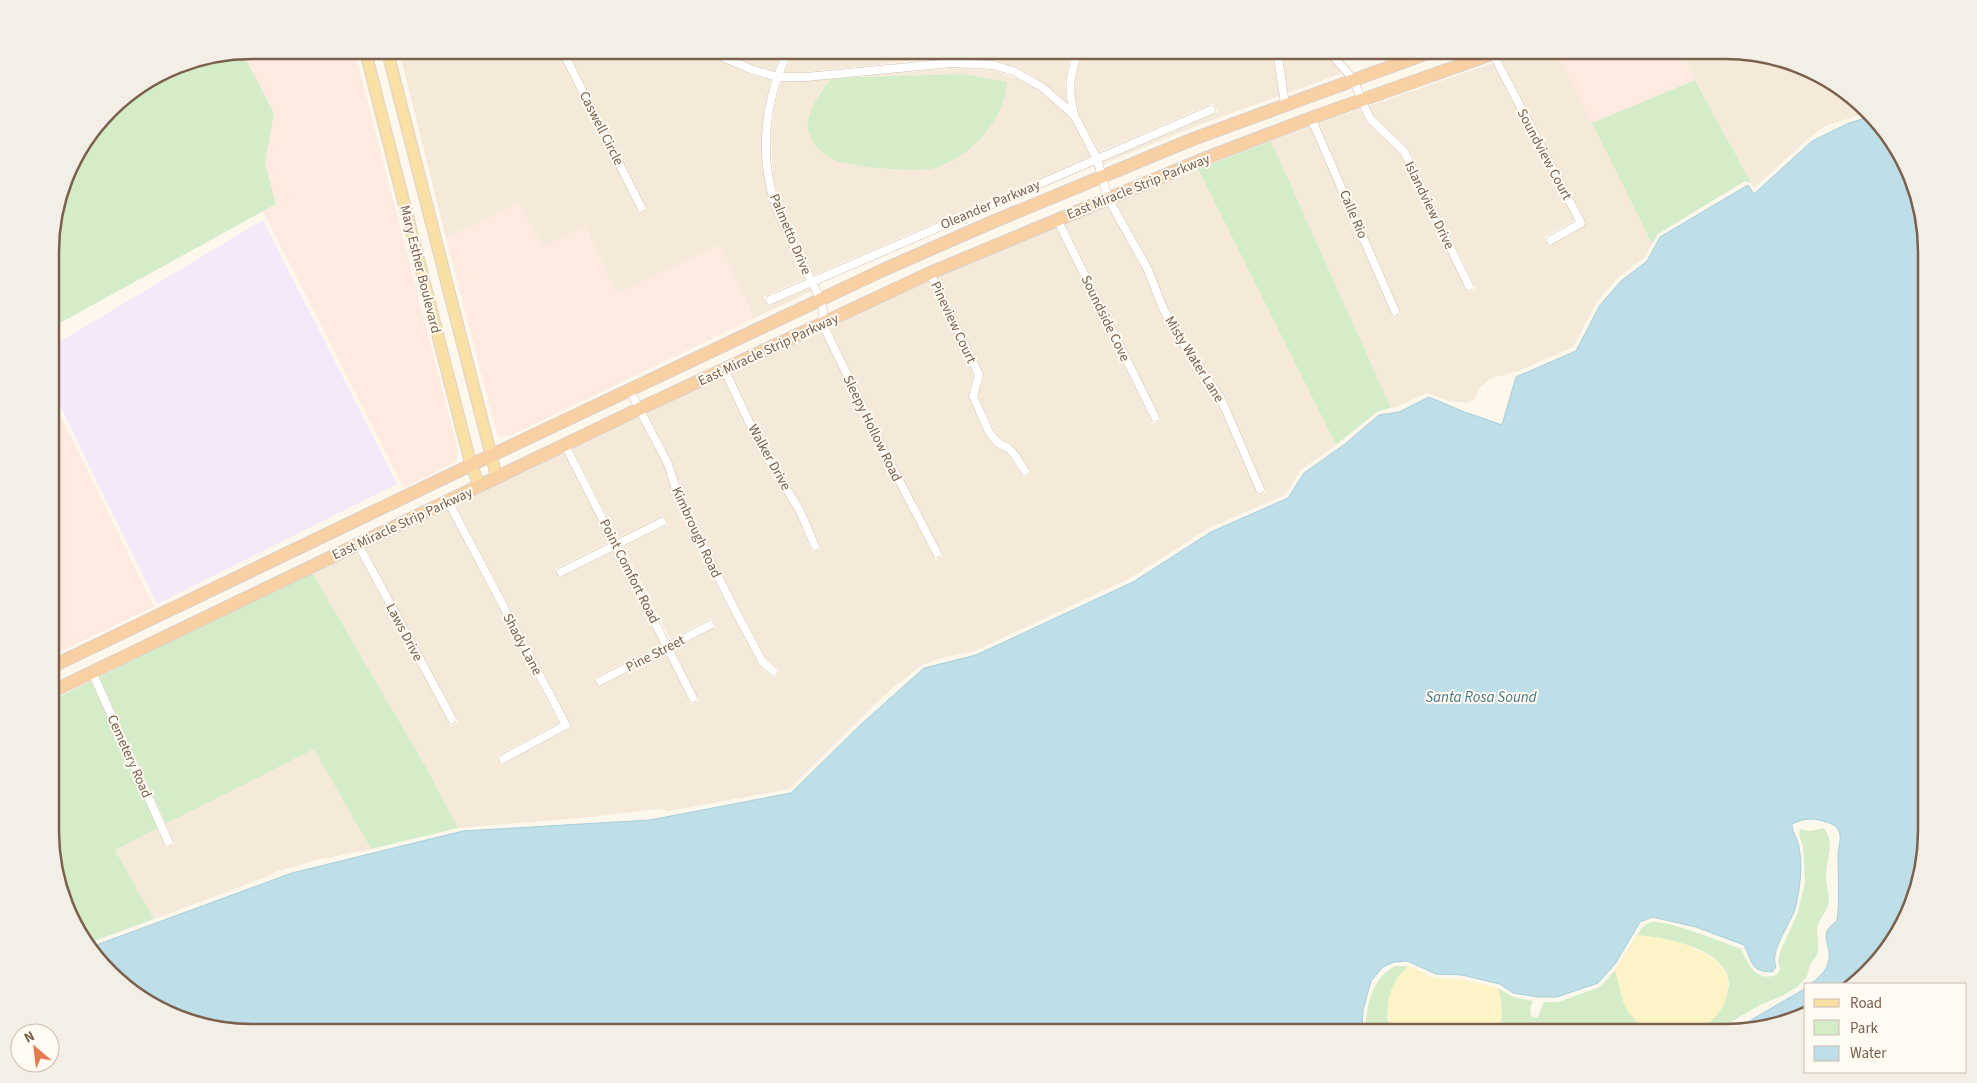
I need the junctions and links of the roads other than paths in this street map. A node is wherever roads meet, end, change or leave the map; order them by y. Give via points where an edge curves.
1 (367, 59) edge
2 (389, 59) edge
3 (567, 59) edge
4 (727, 59) edge
5 (785, 59) edge
6 (1076, 59) edge
7 (1278, 59) edge
8 (1336, 59) edge
9 (1410, 59) edge
10 (1478, 59) edge
11 (1501, 59) edge
12 (778, 77) junction
13 (1353, 79) junction
14 (1362, 100) junction
15 (1285, 104) junction
16 (1212, 110) dead end
17 (1074, 115) junction
18 (1311, 118) junction
19 (1097, 159) junction
20 (1102, 176) junction
21 (1108, 198) junction
22 (641, 207) dead end
23 (1057, 219) junction
24 (1551, 240) dead end
25 (930, 273) junction
26 (812, 281) junction
27 (1470, 286) dead end
28 (820, 299) junction
29 (770, 300) dead end
30 (1395, 311) dead end
31 (822, 323) junction
32 (724, 369) junction
33 (629, 389) junction
34 (639, 409) junction
35 (1155, 417) dead end
36 (565, 445) junction
37 (491, 455) junction
38 (471, 465) junction
39 (1025, 471) dead end
40 (497, 478) junction
41 (480, 486) junction
42 (1260, 489) dead end
43 (448, 501) junction
44 (662, 522) dead end
45 (358, 544) junction
46 (616, 544) junction
47 (815, 546) dead end
48 (937, 553) dead end
49 (561, 572) dead end
50 (710, 625) dead end
51 (668, 646) junction
52 (59, 663) edge
53 (773, 671) dead end
54 (92, 672) junction
55 (600, 681) dead end
56 (59, 688) edge
57 (693, 698) dead end
58 (452, 719) dead end
59 (503, 759) dead end
60 (168, 841) dead end

1 - 38 main road, Mary Esther Boulevard
2 - 37 main road, Mary Esther Boulevard
3 - 22 street, Caswell Circle
4 - 12 street
5 - 12 street, Palmetto Drive
6 - 17 street via 1069,84
7 - 15 street
8 - 13 street, Islandview Drive
9 - 13 highway, East Miracle Strip Parkway
10 - 14 highway, East Miracle Strip Parkway
11 - 24 street, Soundview Court via 1581,223
12 - 17 street via 951,62 993,65 1032,80
12 - 26 street, Palmetto Drive via 766,133 769,176 777,207
13 - 14 street, Islandview Drive
13 - 15 highway, East Miracle Strip Parkway
14 - 18 highway, East Miracle Strip Parkway
14 - 27 street, Islandview Drive via 1370,119 1404,151
15 - 20 highway, East Miracle Strip Parkway
16 - 19 street, Oleander Parkway
17 - 19 street, Misty Water Lane
18 - 21 highway, East Miracle Strip Parkway
18 - 30 street, Calle Rio
19 - 20 street, Misty Water Lane
19 - 26 street, Oleander Parkway
20 - 21 street, Misty Water Lane
20 - 28 highway, East Miracle Strip Parkway
21 - 23 highway, East Miracle Strip Parkway
21 - 42 street, Misty Water Lane via 1148,270 1176,332 1221,399
23 - 25 highway, East Miracle Strip Parkway
23 - 35 street, Soundside Cove
25 - 31 highway, East Miracle Strip Parkway
25 - 39 street, Pineview Court via 979,375 974,400 994,439 1008,448
26 - 28 street, Palmetto Drive
26 - 29 street, Oleander Parkway
28 - 31 street, Sleepy Hollow Road
28 - 33 highway, East Miracle Strip Parkway
31 - 32 highway, East Miracle Strip Parkway
31 - 48 street, Sleepy Hollow Road
32 - 34 highway, East Miracle Strip Parkway
32 - 47 street, Walker Drive via 761,447 800,511
33 - 34 street, Kimbrough Road
33 - 37 highway, East Miracle Strip Parkway
34 - 36 highway, East Miracle Strip Parkway
34 - 53 street, Kimbrough Road via 734,608 762,661
36 - 40 highway, East Miracle Strip Parkway
36 - 46 street, Point Comfort Road
37 - 38 highway, East Miracle Strip Parkway
37 - 40 main road, Mary Esther Boulevard
38 - 41 main road, Mary Esther Boulevard
38 - 52 highway, East Miracle Strip Parkway
40 - 41 highway, East Miracle Strip Parkway
41 - 43 highway, East Miracle Strip Parkway
43 - 45 highway, East Miracle Strip Parkway
43 - 59 street, Shady Lane via 566,725
44 - 46 street
45 - 54 highway, East Miracle Strip Parkway
45 - 58 street, Laws Drive
46 - 49 street
46 - 51 street, Point Comfort Road
50 - 51 street, Pine Street
51 - 55 street, Pine Street
51 - 57 street, Point Comfort Road
54 - 56 highway, East Miracle Strip Parkway
54 - 60 street, Cemetery Road

